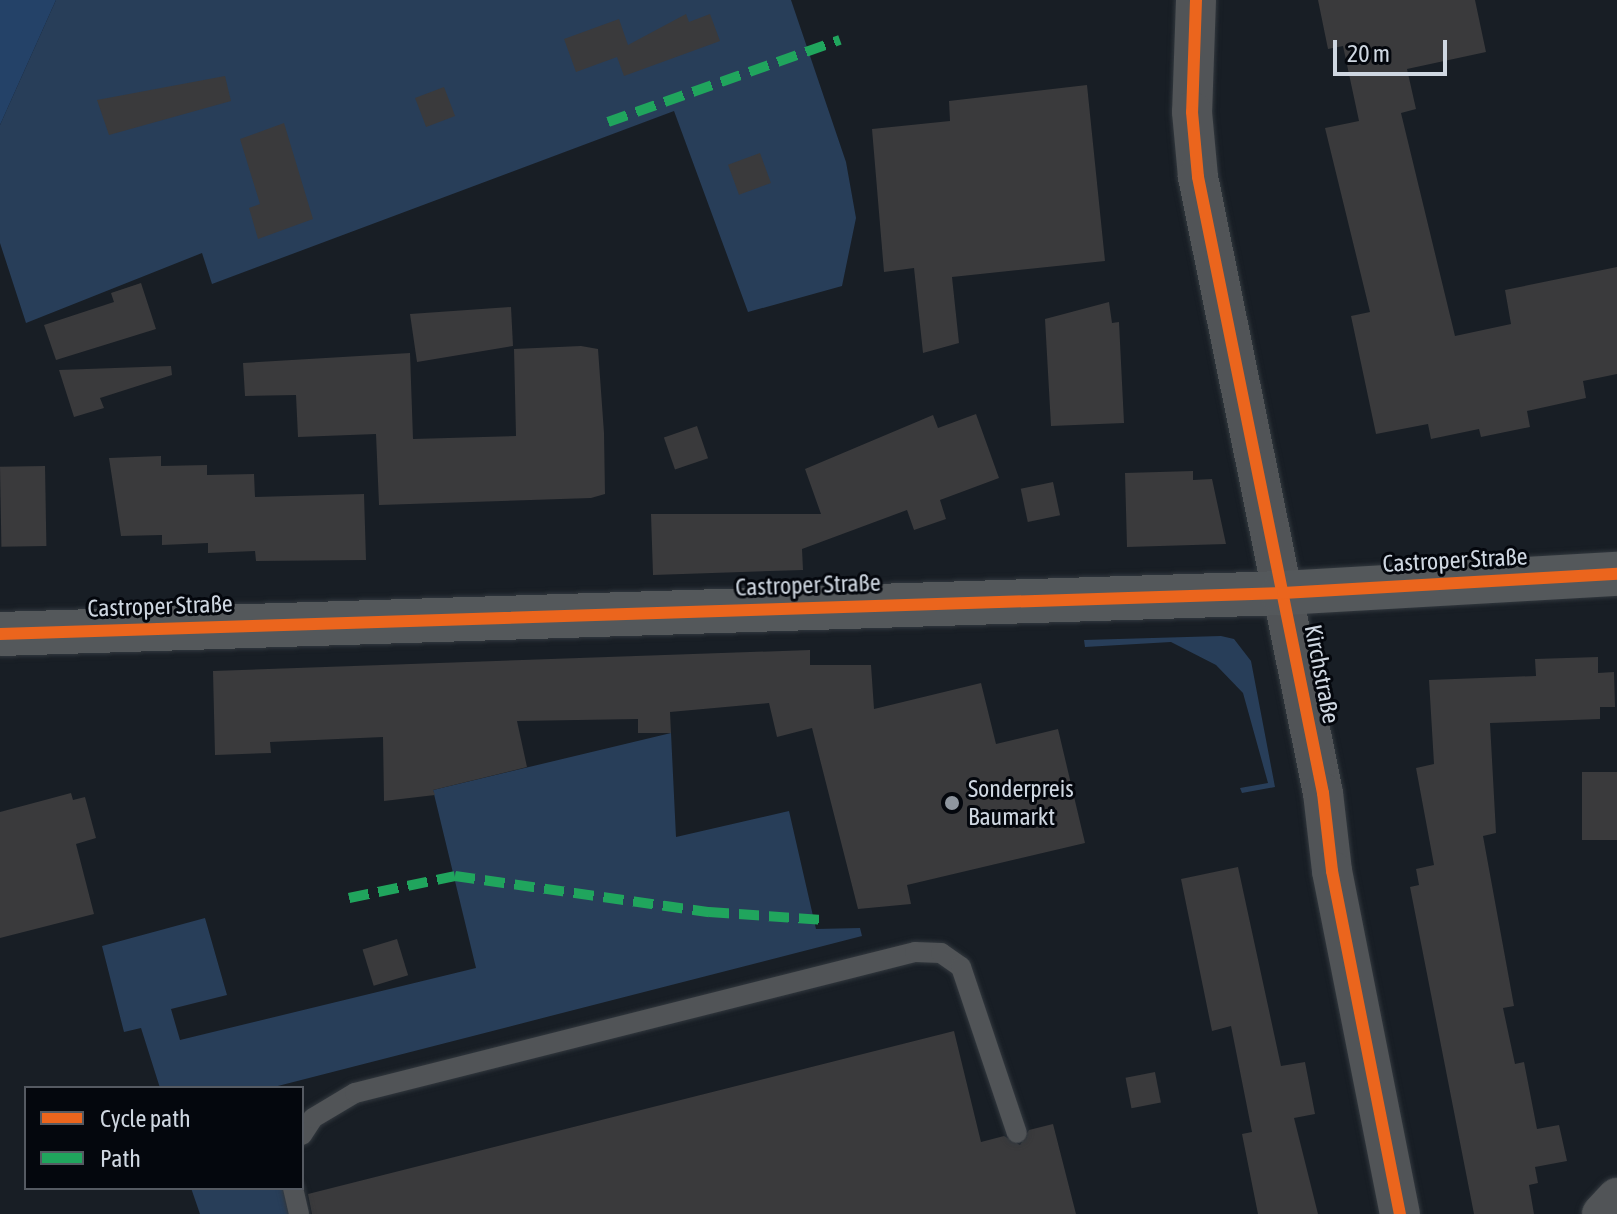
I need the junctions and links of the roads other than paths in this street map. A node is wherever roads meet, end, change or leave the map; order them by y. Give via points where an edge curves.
1 (1196, 0) edge
2 (1617, 574) edge
3 (1283, 593) junction
4 (0, 634) edge
5 (304, 1132) edge
6 (1017, 1133) dead end
7 (293, 1190) edge
8 (1617, 1198) edge
9 (299, 1214) edge
10 (1400, 1214) edge
11 (1602, 1214) edge

1 - 3 street, Kirchstraße via 1192,112 1198,177
2 - 3 main road, Castroper Straße
3 - 4 main road, Castroper Straße
3 - 10 street, Kirchstraße
5 - 6 lane via 313,1118 355,1093 915,952 941,953 961,967
7 - 9 lane
8 - 11 street

